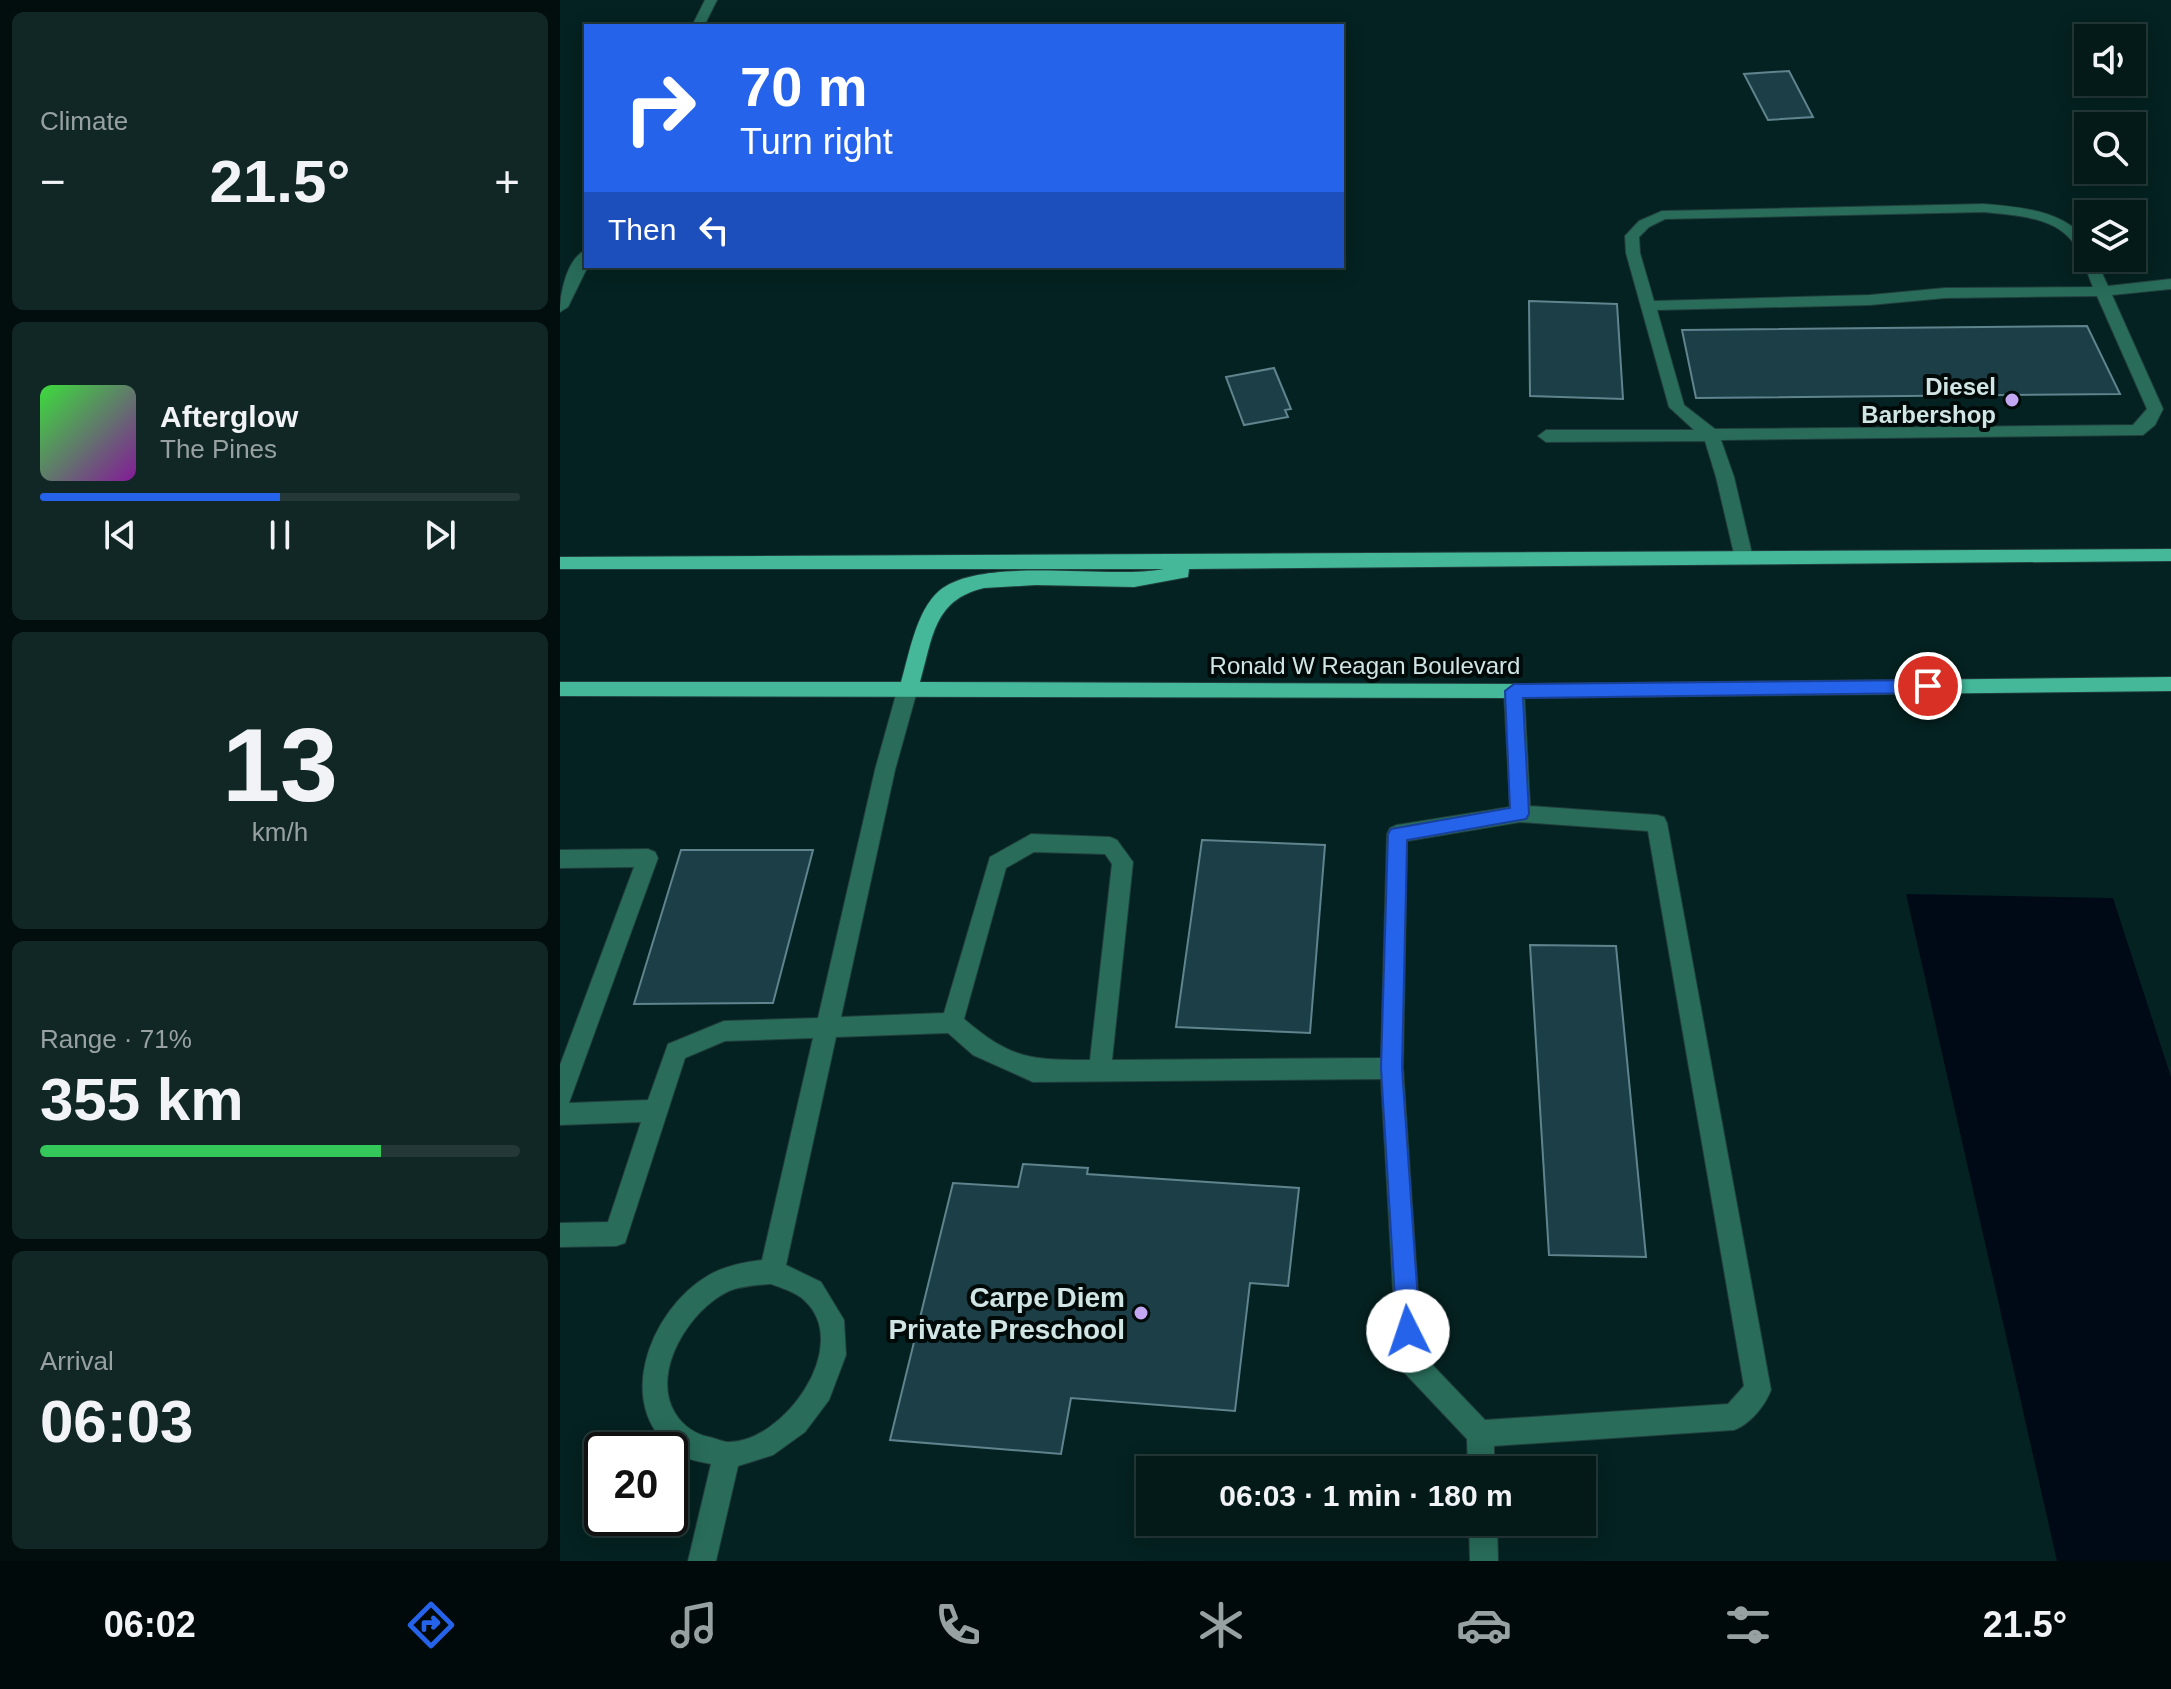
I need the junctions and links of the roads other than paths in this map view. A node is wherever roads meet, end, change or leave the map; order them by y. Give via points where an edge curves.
1 (711, 0) edge
2 (699, 24) edge
3 (584, 258) edge
4 (2171, 284) edge
5 (2102, 293) junction
6 (1647, 306) junction
7 (560, 307) edge
8 (2163, 409) edge
9 (1711, 435) junction
10 (1546, 436) dead end
11 (2171, 555) edge
12 (1744, 558) junction
13 (1237, 562) junction
14 (560, 563) edge
15 (2171, 684) edge
16 (560, 689) edge
17 (907, 691) junction
18 (1514, 691) junction
19 (1520, 814) junction
20 (560, 859) edge
21 (952, 1023) junction
22 (830, 1026) junction
23 (1392, 1068) junction
24 (1100, 1069) junction
25 (560, 1096) edge
26 (656, 1111) junction
27 (560, 1114) edge
28 (560, 1235) edge
29 (772, 1271) junction
30 (1480, 1434) junction
31 (727, 1455) junction
32 (1481, 1456) edge
33 (1483, 1536) edge
34 (702, 1561) edge
35 (1484, 1561) edge

1 - 2 street
3 - 7 street
4 - 5 street
5 - 6 street via 1905,294 1829,302
5 - 6 street via 2079,239 2065,226 2023,211 1662,215 1632,236
5 - 8 street
6 - 9 street via 1677,407
8 - 9 street via 2137,431
9 - 10 street
9 - 12 street
11 - 12 main road
12 - 13 main road
13 - 14 main road
13 - 17 main road via 1134,580 973,583 947,595 936,608
15 - 18 main road, Ronald W Reagan Boulevard
16 - 17 main road, Ronald W Reagan Boulevard
17 - 18 main road, Ronald W Reagan Boulevard
17 - 22 street
18 - 19 street
19 - 23 street via 1397,834
19 - 30 street via 1657,823 1758,1390 1734,1417
20 - 25 street via 648,858
21 - 22 street
21 - 24 street via 981,1048 1033,1071
21 - 24 street via 997,863 1031,843 1110,846 1123,862
22 - 26 street via 724,1031 676,1051
22 - 29 street
23 - 24 street
23 - 30 street via 1410,1360
26 - 27 street
26 - 28 street via 616,1234
29 - 31 street via 796,1276 815,1289 835,1333 833,1360 806,1413 757,1448
29 - 31 street via 716,1285 690,1305 670,1330 658,1359 654,1389 660,1416 676,1438 699,1451
30 - 32 street
31 - 34 street
33 - 35 street

